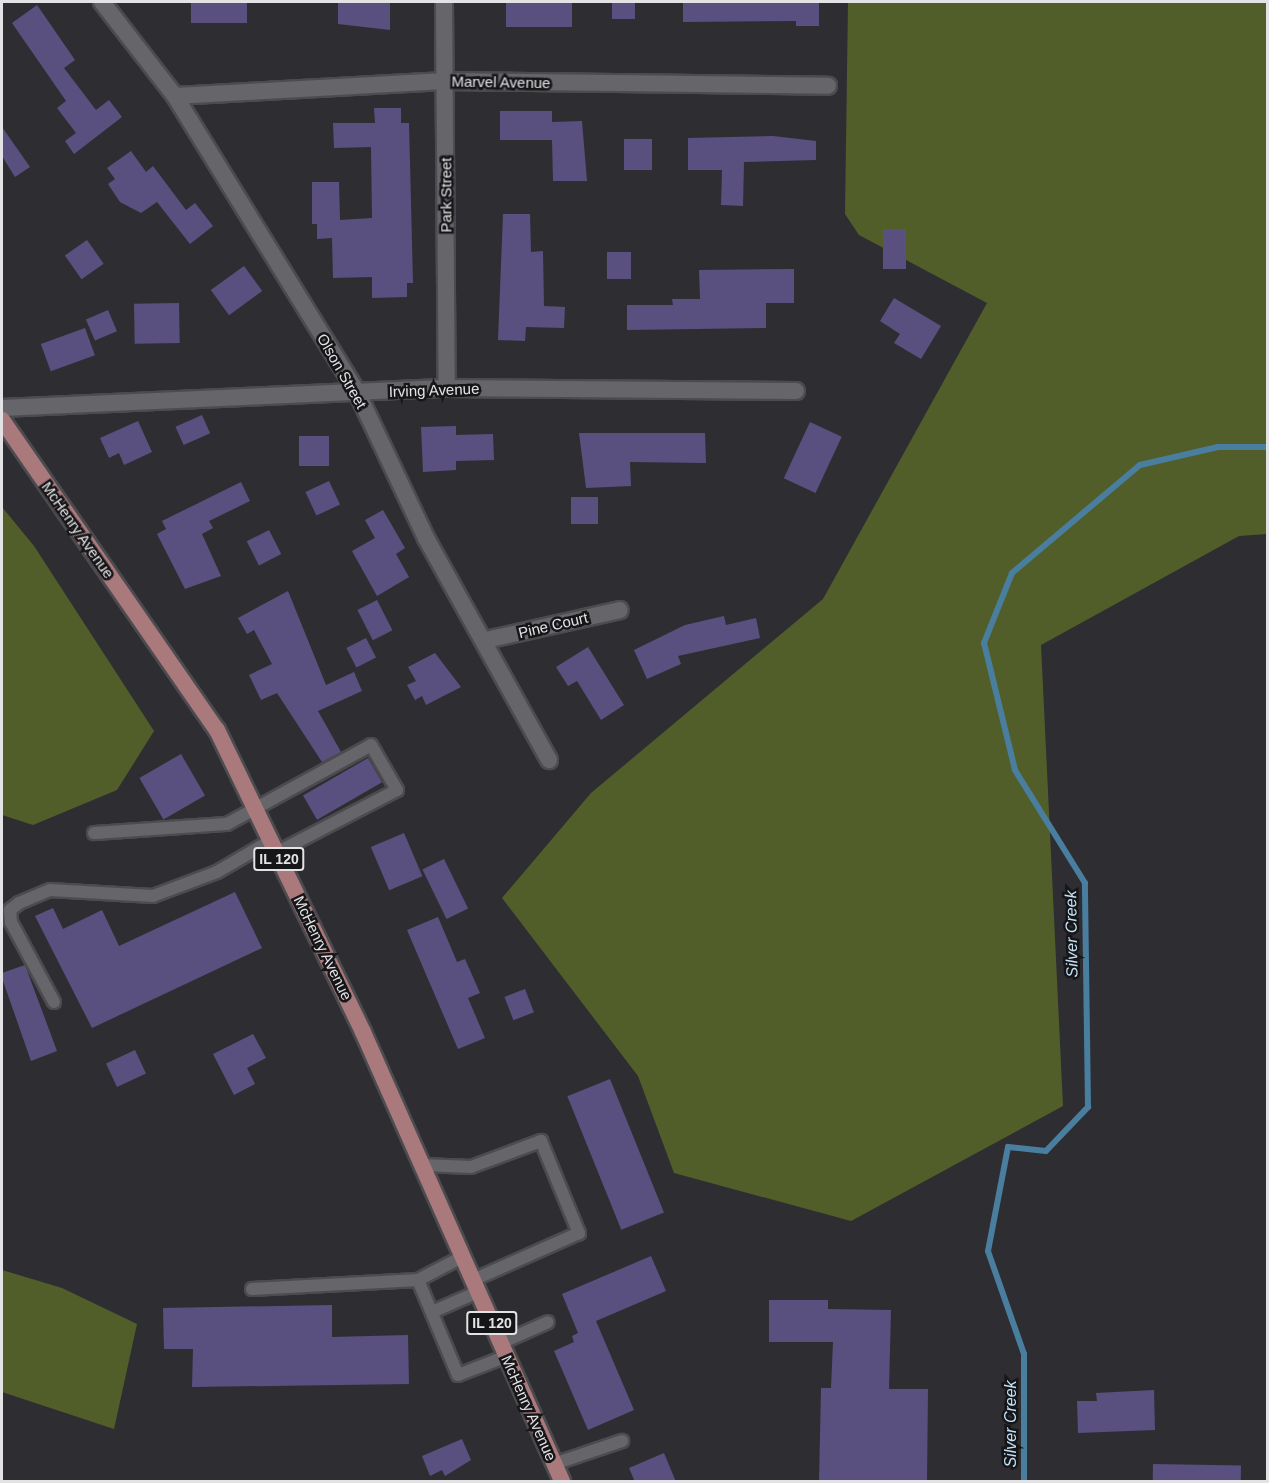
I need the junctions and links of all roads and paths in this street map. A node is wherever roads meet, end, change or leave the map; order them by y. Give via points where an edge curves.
1 (102, 2) edge
2 (444, 2) edge
3 (445, 81) junction
4 (828, 86) dead end
5 (175, 96) junction
6 (447, 388) junction
7 (796, 391) dead end
8 (357, 392) junction
9 (2, 408) edge
10 (2, 420) edge
11 (620, 610) dead end
12 (486, 640) junction
13 (549, 760) dead end
14 (255, 809) junction
15 (94, 833) dead end
16 (273, 847) junction
17 (54, 1002) dead end
18 (422, 1165) junction
19 (462, 1257) junction
20 (418, 1280) junction
21 (475, 1286) junction
22 (252, 1289) dead end
23 (432, 1312) junction
24 (548, 1322) dead end
25 (504, 1350) junction
26 (622, 1441) dead end
27 (554, 1464) junction
28 (562, 1482) edge

1 - 5 street, Olson Street
2 - 3 street, Park Street
3 - 4 street, Marvel Avenue
3 - 5 street, Marvel Avenue
3 - 6 street, Park Street
5 - 8 street, Olson Street
6 - 7 street, Irving Avenue
6 - 8 street, Irving Avenue
8 - 9 street, Irving Avenue
8 - 12 street, Olson Street via 426,538
10 - 14 main road, McHenry Avenue / IL 120 via 217,730
11 - 12 street, Pine Court
12 - 13 street, Olson Street
14 - 15 lane via 227,824
14 - 16 main road, McHenry Avenue / IL 120
14 - 16 lane via 371,745 397,790
16 - 17 lane via 153,896 50,890 19,903 10,910 11,922
16 - 18 main road, McHenry Avenue / IL 120
18 - 19 main road, McHenry Avenue / IL 120
18 - 21 lane via 471,1167 541,1141 579,1233
19 - 20 lane
19 - 21 main road, McHenry Avenue / IL 120
20 - 22 lane
20 - 23 lane
21 - 23 lane
21 - 25 main road, McHenry Avenue / IL 120
23 - 25 lane via 458,1375
24 - 25 lane
25 - 27 main road, McHenry Avenue / IL 120
26 - 27 lane
27 - 28 main road, McHenry Avenue / IL 120

